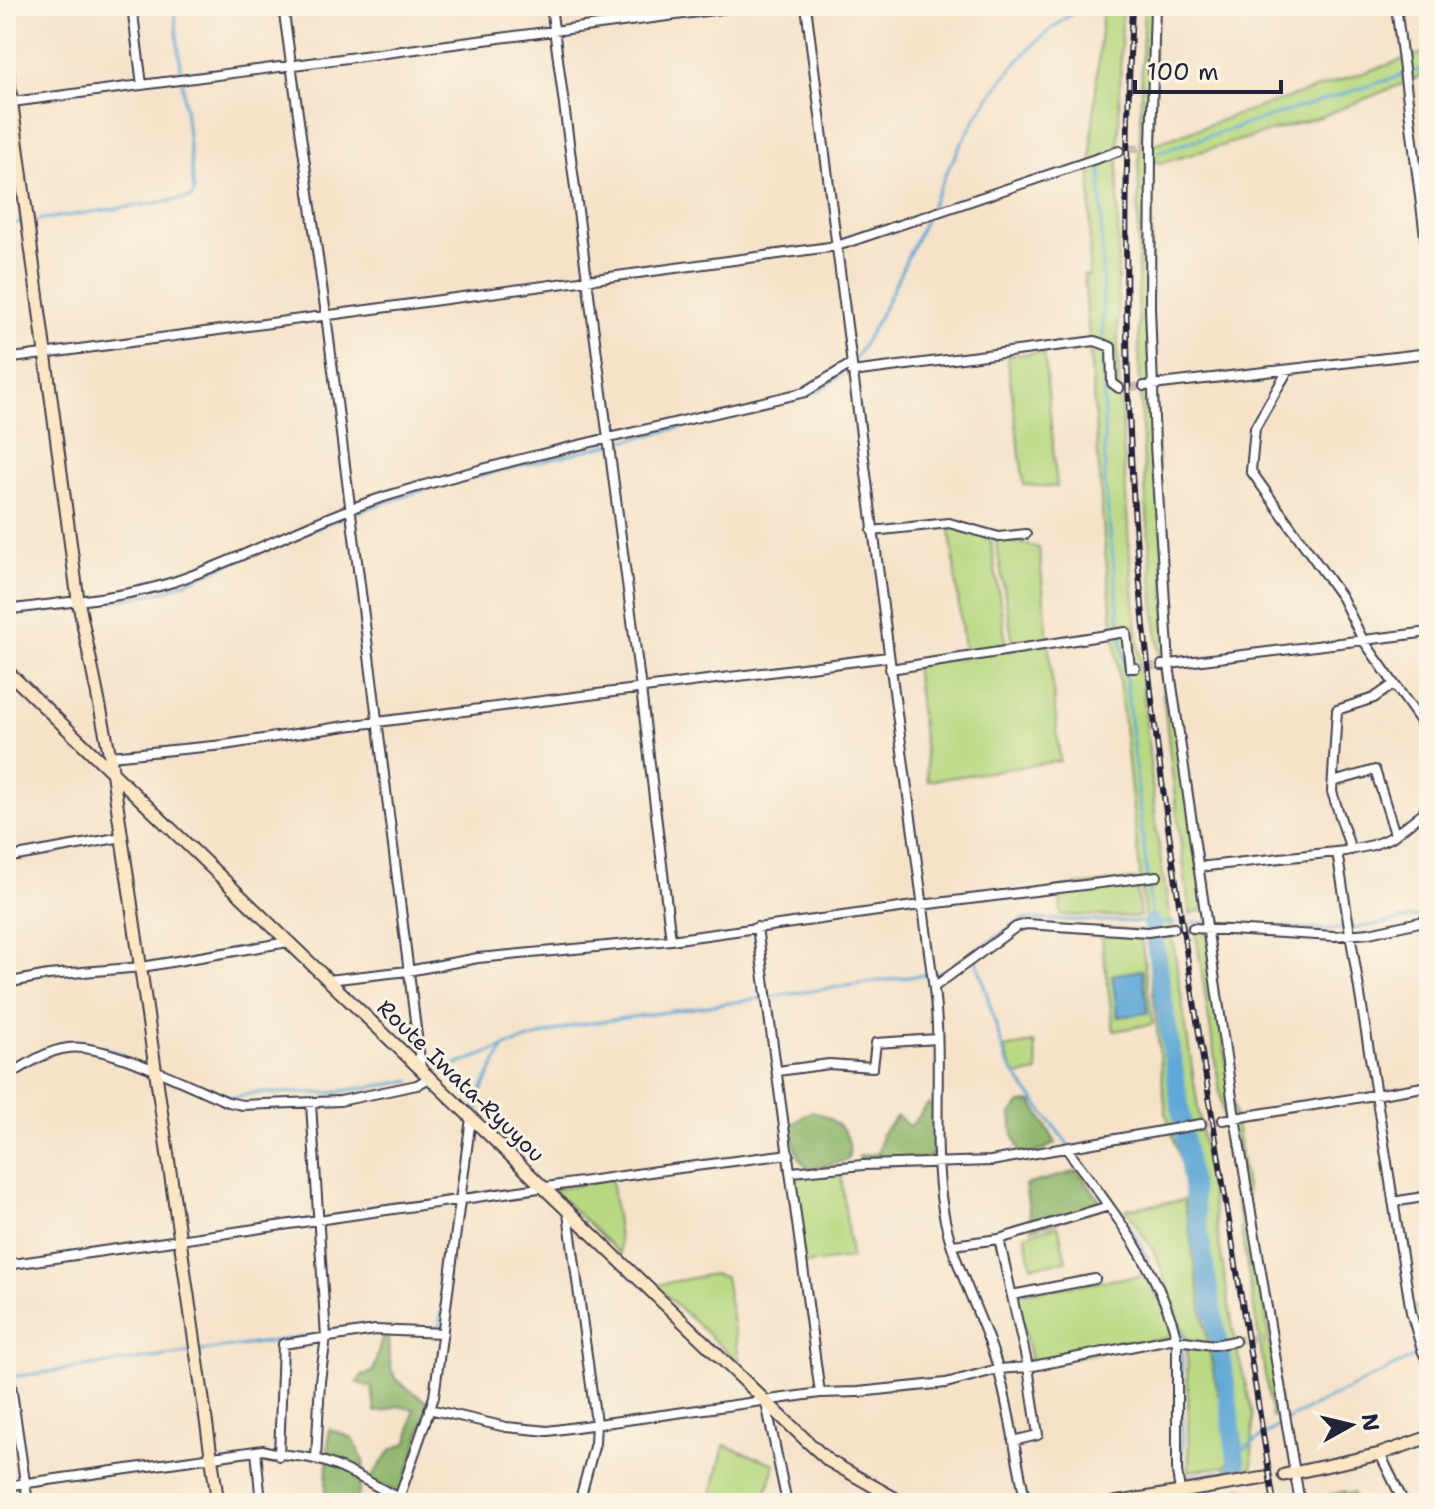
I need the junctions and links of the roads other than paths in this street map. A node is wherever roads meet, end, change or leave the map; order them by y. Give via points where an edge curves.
1 (132, 6) edge
2 (283, 6) edge
3 (551, 6) edge
4 (744, 6) edge
5 (806, 6) edge
6 (1155, 6) edge
7 (1396, 6) edge
8 (553, 30) junction
9 (6, 60) edge
10 (291, 65) junction
11 (142, 85) junction
12 (9, 103) edge
13 (1119, 151) tunnel mouth
14 (1425, 203) edge
15 (837, 246) junction
16 (1428, 255) edge
17 (1429, 268) edge
18 (586, 280) junction
19 (326, 315) junction
20 (46, 353) junction
21 (1429, 353) edge
22 (6, 359) edge
23 (852, 368) junction
24 (1288, 370) junction
25 (1144, 386) tunnel mouth
26 (1155, 386) junction
27 (1119, 388) dead end
28 (608, 439) junction
29 (350, 508) junction
30 (872, 531) junction
31 (1026, 534) dead end
32 (78, 600) junction
33 (6, 610) edge
34 (1429, 632) edge
35 (1363, 640) junction
36 (888, 657) junction
37 (1165, 665) junction
38 (1135, 668) dead end
39 (890, 669) junction
40 (6, 670) edge
41 (1394, 684) junction
42 (641, 689) junction
43 (378, 722) junction
44 (1429, 733) edge
45 (110, 756) junction
46 (112, 769) junction
47 (1333, 782) junction
48 (1429, 808) edge
49 (1395, 834) junction
50 (122, 837) junction
51 (1351, 850) junction
52 (1337, 852) junction
53 (6, 858) edge
54 (1198, 867) junction
55 (1157, 876) dead end
56 (921, 905) junction
57 (1429, 920) edge
58 (757, 927) junction
59 (1174, 928) tunnel mouth
60 (1193, 928) tunnel mouth
61 (1206, 929) junction
62 (1350, 935) junction
63 (671, 940) junction
64 (288, 942) junction
65 (142, 967) junction
66 (408, 971) junction
67 (328, 980) junction
68 (6, 983) edge
69 (934, 987) junction
70 (937, 1039) junction
71 (778, 1071) junction
72 (157, 1073) junction
73 (425, 1075) junction
74 (6, 1077) edge
75 (1429, 1086) edge
76 (1375, 1096) junction
77 (311, 1104) junction
78 (471, 1118) junction
79 (1235, 1118) junction
80 (1223, 1120) tunnel mouth
81 (1201, 1124) tunnel mouth
82 (1066, 1148) junction
83 (789, 1154) junction
84 (938, 1163) junction
85 (792, 1172) junction
86 (543, 1188) junction
87 (1429, 1196) edge
88 (460, 1200) junction
89 (1393, 1202) junction
90 (1109, 1206) junction
91 (568, 1213) junction
92 (318, 1221) junction
93 (999, 1239) junction
94 (181, 1241) junction
95 (953, 1245) junction
96 (6, 1265) edge
97 (1095, 1279) dead end
98 (1012, 1295) junction
99 (443, 1333) junction
100 (326, 1337) junction
101 (1177, 1340) junction
102 (1235, 1341) tunnel mouth
103 (6, 1350) edge
104 (1429, 1365) edge
105 (1028, 1367) junction
106 (998, 1369) junction
107 (820, 1393) junction
108 (766, 1402) junction
109 (429, 1409) junction
110 (596, 1423) junction
111 (1429, 1437) edge
112 (1013, 1441) junction
113 (256, 1451) junction
114 (1380, 1454) junction
115 (279, 1456) junction
116 (212, 1457) junction
117 (316, 1459) junction
118 (1289, 1474) junction
119 (1265, 1478) dead end
120 (25, 1483) junction
121 (6, 1486) edge
122 (1181, 1497) edge
123 (399, 1502) edge
124 (28, 1503) edge
125 (218, 1503) edge
126 (261, 1503) edge
127 (579, 1503) edge
128 (787, 1503) edge
129 (903, 1503) edge
130 (1026, 1503) edge
131 (1116, 1503) edge
132 (1300, 1503) edge
133 (1404, 1503) edge

1 - 11 street
2 - 10 street
3 - 8 street
4 - 8 street
5 - 15 street
6 - 26 street via 1150,246
7 - 14 street
8 - 10 street
8 - 18 street
9 - 12 street
10 - 11 street
10 - 19 street
11 - 12 street
12 - 20 street
13 - 15 street
14 - 16 street
15 - 18 street
15 - 23 street
16 - 17 street
18 - 19 street
18 - 28 street
19 - 20 street
19 - 29 street
20 - 22 street
20 - 32 street
21 - 24 street
23 - 27 street via 1095,341 1111,347 1112,383
23 - 28 street via 805,392
23 - 30 street
24 - 26 street
24 - 35 street via 1255,428 1251,471 1342,598
25 - 26 street
26 - 37 street
28 - 29 street
28 - 42 street
29 - 32 street via 174,582
29 - 43 street
30 - 31 street via 949,523 999,537
30 - 36 street
32 - 33 street
32 - 45 street
34 - 35 street
35 - 37 street
35 - 41 street
36 - 39 street
36 - 42 street
37 - 54 street
38 - 39 street via 1130,668 1126,632
39 - 56 street
40 - 46 street, Route Iwata-Ryuyou
41 - 44 street
41 - 47 street via 1374,698 1337,710
42 - 43 street
42 - 63 street
43 - 45 street
43 - 66 street
45 - 46 street
46 - 50 street
46 - 64 street, Route Iwata-Ryuyou
47 - 49 street via 1375,770
47 - 51 street
48 - 49 street
49 - 51 street
50 - 53 street
50 - 65 street
51 - 52 street
52 - 54 street
52 - 62 street
54 - 61 street
55 - 56 street
56 - 58 street
56 - 69 street
57 - 62 street
58 - 63 street
58 - 71 street
59 - 69 street via 1148,932 1026,924
60 - 61 street
61 - 62 street
61 - 79 street
62 - 76 street
63 - 66 street via 478,958
64 - 65 street
64 - 67 street, Route Iwata-Ryuyou
65 - 68 street
65 - 72 street
66 - 67 street
66 - 73 street
67 - 73 street, Route Iwata-Ryuyou
69 - 70 street
70 - 71 street via 876,1043 873,1067 829,1064
70 - 84 street
71 - 83 street
72 - 74 street via 85,1047 48,1053
72 - 77 street via 242,1105
72 - 94 street
73 - 77 street via 417,1085
73 - 78 street, Route Iwata-Ryuyou
75 - 76 street
76 - 79 street
76 - 89 street
77 - 92 street
78 - 86 street, Route Iwata-Ryuyou
78 - 88 street
79 - 80 street
79 - 118 street
81 - 82 street
82 - 84 street via 991,1161
82 - 90 street
83 - 85 street
83 - 86 street
84 - 85 street
84 - 95 street
85 - 107 street
86 - 88 street
86 - 91 street, Route Iwata-Ryuyou
87 - 89 street
88 - 92 street
88 - 99 street
89 - 104 street via 1411,1312
90 - 93 street
90 - 101 street via 1139,1251
91 - 108 street, Route Iwata-Ryuyou
91 - 110 street
92 - 94 street
92 - 100 street
93 - 95 street
93 - 98 street
94 - 96 street
94 - 116 street
95 - 106 street
97 - 98 street
98 - 105 street
99 - 100 street via 375,1330
99 - 109 street
100 - 115 street via 283,1344
100 - 117 street
101 - 102 street via 1214,1345
101 - 105 street
101 - 122 street
103 - 120 street
105 - 106 street
105 - 112 street via 1038,1435
106 - 107 street via 946,1383
106 - 112 street
107 - 108 street
108 - 110 street
108 - 128 street
108 - 129 street, Route Iwata-Ryuyou via 829,1461
109 - 110 street via 548,1431
109 - 123 street
110 - 127 street
111 - 114 street
112 - 130 street
113 - 115 street
113 - 116 street
113 - 126 street
114 - 118 street
114 - 133 street
115 - 117 street
116 - 120 street
116 - 125 street
117 - 123 street via 346,1470
118 - 132 street
119 - 122 street
120 - 121 street
120 - 124 street
122 - 131 street

